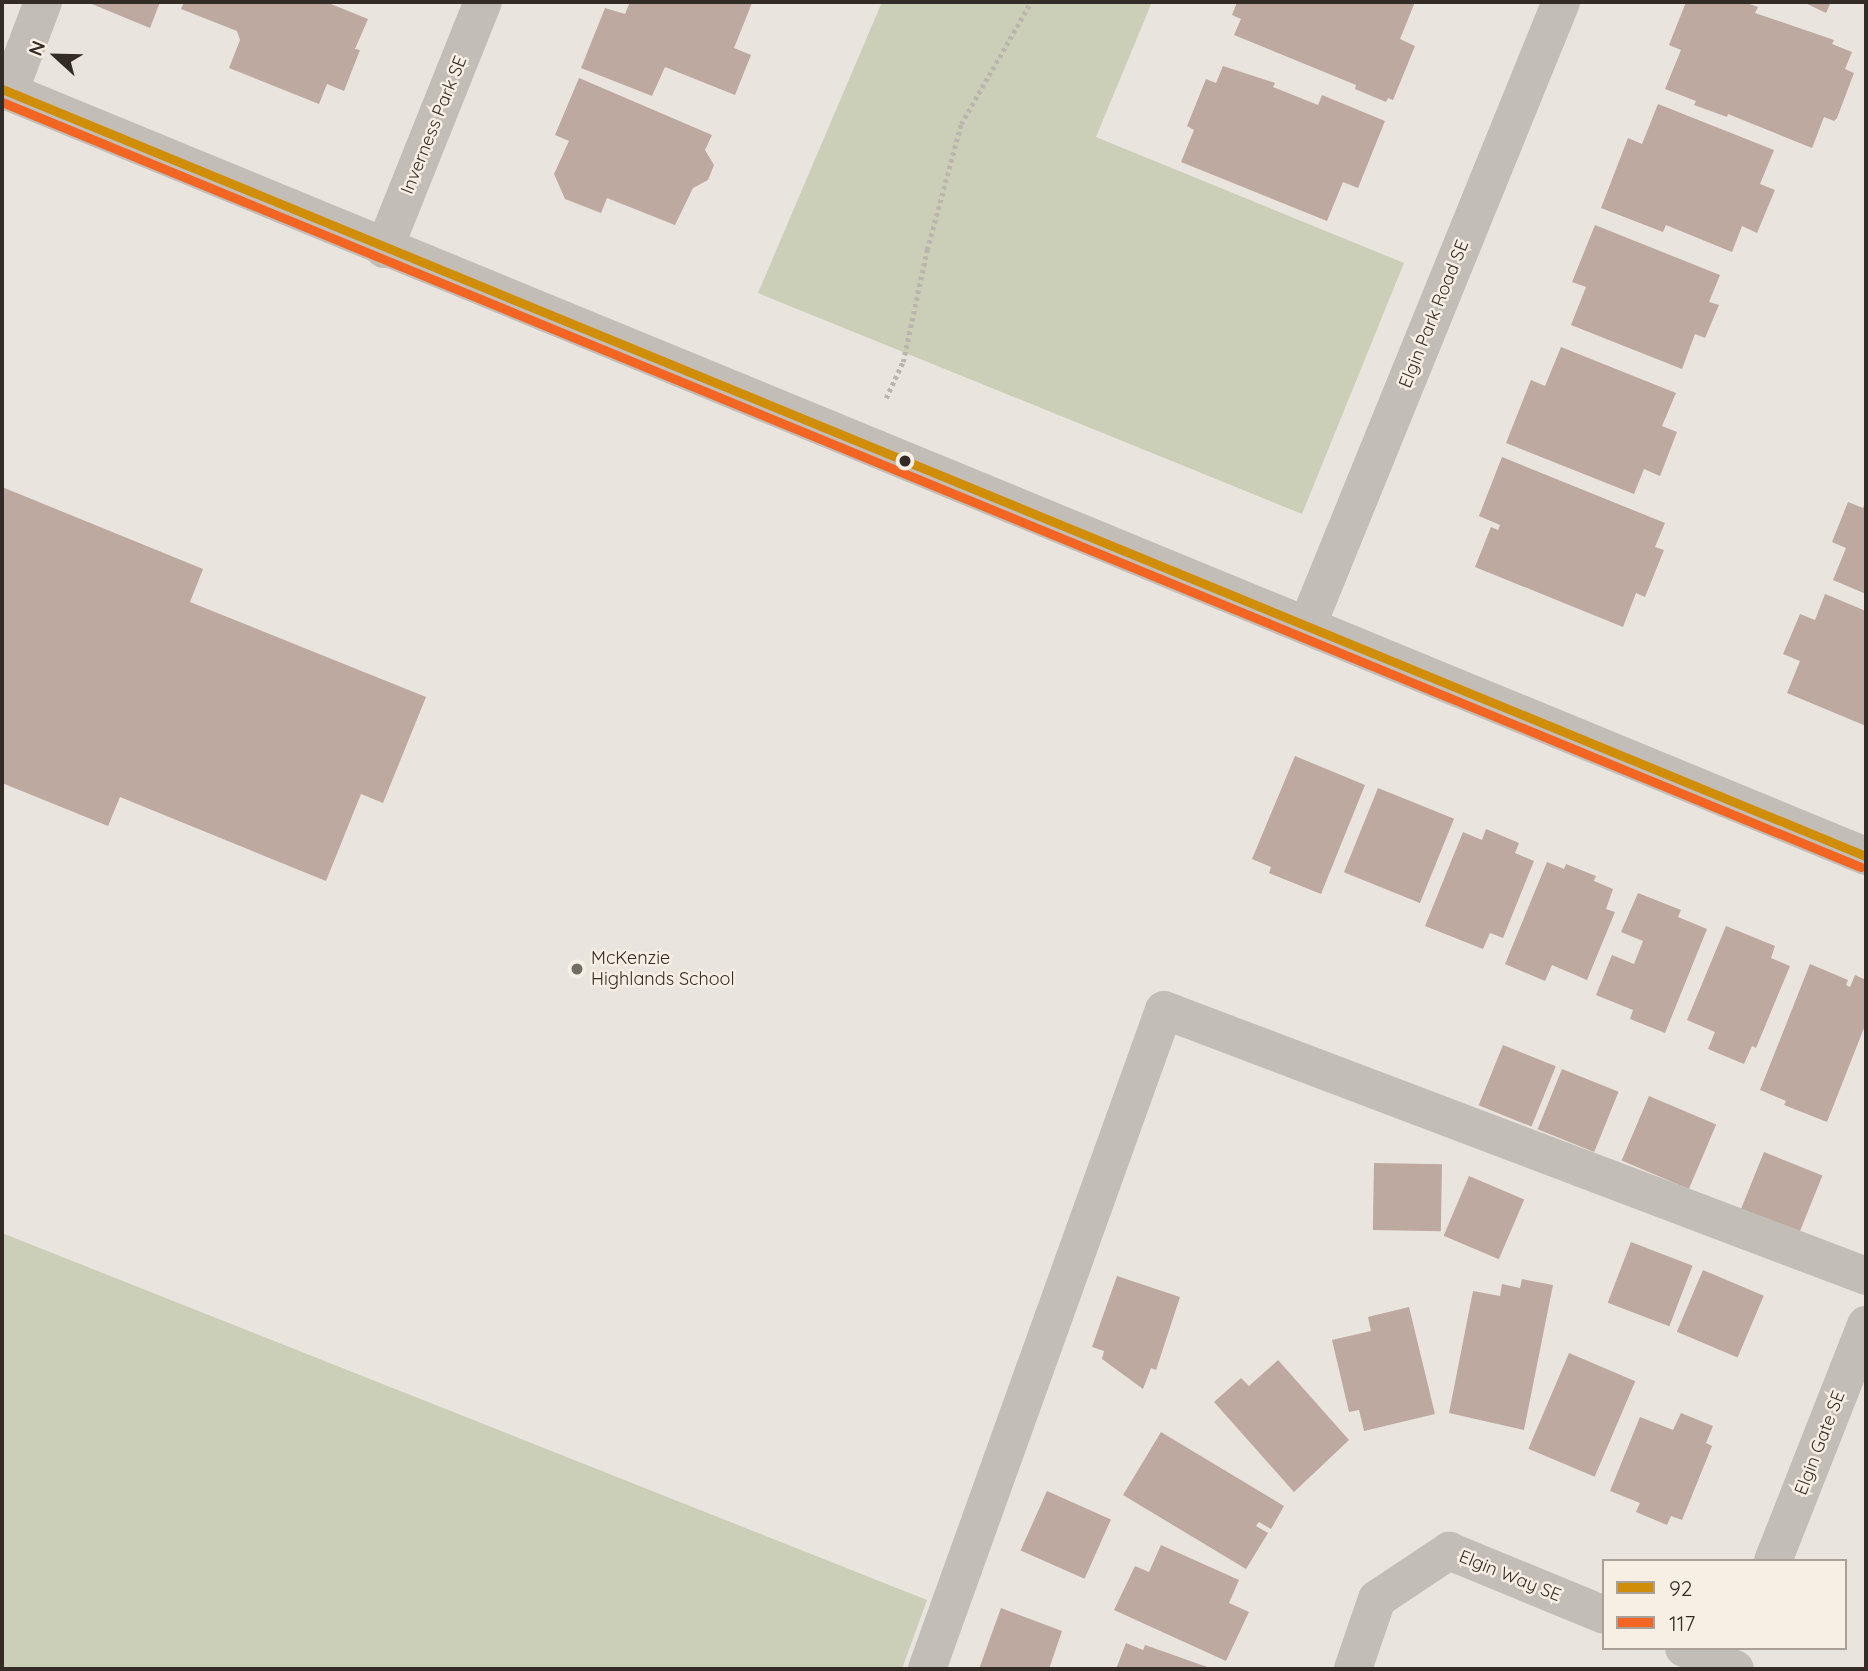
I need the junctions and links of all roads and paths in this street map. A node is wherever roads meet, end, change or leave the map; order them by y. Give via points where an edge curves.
1 (43, 2) edge
2 (483, 2) edge
3 (1031, 2) edge
4 (1561, 2) edge
5 (6, 91) edge
6 (384, 249) junction
7 (864, 446) junction
8 (1307, 626) junction
9 (1866, 856) edge
10 (1866, 1276) edge
11 (1866, 1325) edge
12 (1774, 1559) edge
13 (1602, 1614) edge
14 (1691, 1650) edge
15 (1735, 1662) edge
16 (927, 1669) edge
17 (1353, 1669) edge

1 - 5 street
2 - 6 street, Inverness Park SE
3 - 7 path via 961,124 902,362
4 - 8 street, Elgin Park Road SE
5 - 6 street
6 - 7 street
7 - 8 street
8 - 9 street
10 - 16 street via 1164,1010
11 - 12 street, Elgin Gate SE
13 - 17 street, Elgin Way SE via 1449,1551 1377,1599
14 - 15 street

